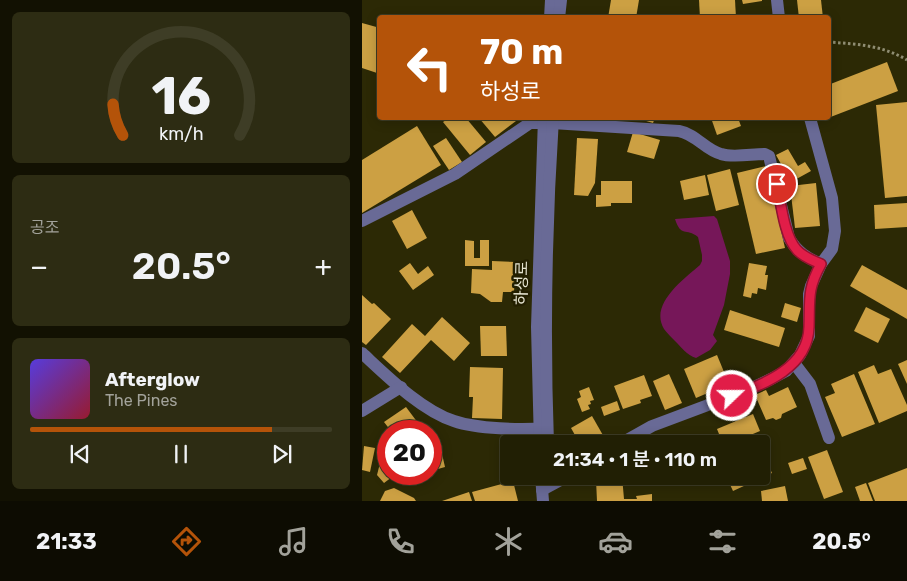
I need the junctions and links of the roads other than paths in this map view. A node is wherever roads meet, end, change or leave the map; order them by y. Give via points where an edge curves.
1 (551, 0) edge
2 (560, 0) edge
3 (777, 0) edge
4 (550, 15) edge
5 (559, 15) edge
6 (779, 15) edge
7 (548, 120) edge
8 (811, 120) edge
9 (362, 220) edge
10 (821, 264) junction
11 (362, 354) edge
12 (794, 364) junction
13 (401, 387) junction
14 (362, 411) edge
15 (543, 428) junction
16 (542, 435) edge
17 (545, 435) edge
18 (636, 435) edge
19 (829, 438) dead end
20 (546, 489) edge
21 (551, 501) edge

1 - 4 street
2 - 5 street
3 - 6 street
7 - 9 street via 526,124 455,174
7 - 10 street via 679,132 692,135 720,154 767,154 789,238 802,254
7 - 15 street, 하성로
8 - 10 street via 835,212 834,241
10 - 12 street via 809,294 809,336
11 - 13 street
12 - 18 street via 748,390
12 - 19 street via 810,384
13 - 14 street
13 - 15 street via 420,403 456,422
15 - 16 street, 하성로
15 - 17 street, 하성로
20 - 21 street

